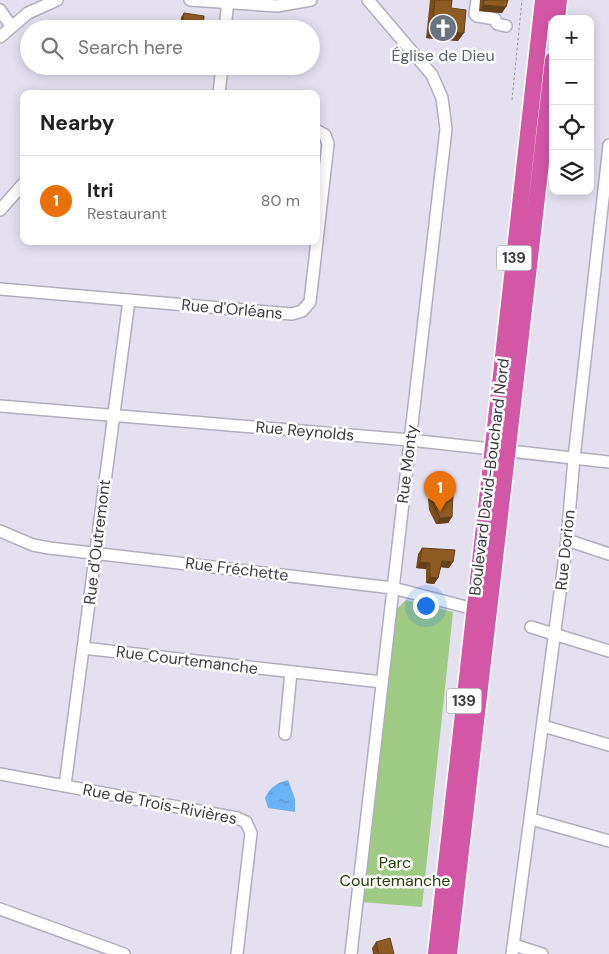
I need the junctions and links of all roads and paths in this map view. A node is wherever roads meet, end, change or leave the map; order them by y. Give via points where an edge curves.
1 (57, 0) edge
2 (190, 0) edge
3 (311, 0) edge
4 (368, 0) edge
5 (477, 0) edge
6 (522, 0) edge
7 (544, 0) edge
8 (560, 0) edge
9 (228, 2) edge
10 (0, 10) edge
11 (558, 15) edge
12 (227, 20) edge
13 (11, 26) junction
14 (506, 26) dead end
15 (0, 37) edge
16 (221, 75) edge
17 (549, 89) edge
18 (219, 90) edge
19 (512, 100) dead end
20 (320, 132) edge
21 (609, 144) edge
22 (20, 188) edge
23 (606, 202) edge
24 (0, 210) edge
25 (320, 214) edge
26 (316, 245) edge
27 (0, 289) edge
28 (129, 300) junction
29 (0, 406) edge
30 (113, 416) junction
31 (410, 440) junction
32 (500, 449) junction
33 (574, 458) junction
34 (609, 462) edge
35 (0, 531) edge
36 (567, 540) junction
37 (96, 552) junction
38 (609, 554) edge
39 (393, 588) junction
40 (474, 609) junction
41 (531, 627) dead end
42 (556, 635) junction
43 (83, 648) junction
44 (609, 651) edge
45 (291, 672) junction
46 (382, 682) junction
47 (543, 726) junction
48 (285, 734) dead end
49 (609, 745) edge
50 (0, 774) edge
51 (65, 785) junction
52 (531, 819) junction
53 (609, 841) edge
54 (0, 909) edge
55 (513, 950) edge
56 (124, 954) edge
57 (237, 954) edge
58 (351, 954) edge
59 (436, 954) edge
60 (449, 954) edge
61 (539, 954) edge

1 - 13 street via 28,13
2 - 9 street
3 - 9 street via 277,6
4 - 31 street, Rue Monty via 432,75 442,98 445,117
5 - 14 street via 477,16 495,19 497,24
6 - 19 path
7 - 32 highway, Boulevard David-Bouchard Nord / 139
8 - 11 highway
9 - 12 street
10 - 13 street
13 - 15 street
16 - 18 street
17 - 32 highway, Boulevard David-Bouchard Nord / 139
20 - 25 street, Rue d'Orléans via 325,135 328,144
21 - 23 street, Rue Dorion
22 - 24 street
23 - 33 street, Rue Dorion
26 - 28 street, Rue d'Orléans via 310,302 302,311 292,314
27 - 28 street, Rue d'Orléans
28 - 30 street, Rue d'Outremont
29 - 30 street, Rue Reynolds
30 - 31 street, Rue Reynolds
30 - 37 street, Rue d'Outremont
31 - 32 street, Rue Reynolds
31 - 39 street, Rue Monty
32 - 33 street, Rue Reynolds
32 - 40 highway, Boulevard David-Bouchard Nord / 139
32 - 60 highway, Boulevard David-Bouchard Nord / 139
33 - 34 street, Rue Reynolds
33 - 36 street, Rue Dorion
35 - 37 street, Rue Fréchette via 33,545
36 - 38 street
36 - 42 street, Rue Dorion
37 - 39 street, Rue Fréchette
37 - 43 street, Rue d'Outremont
39 - 40 street, Rue Fréchette
39 - 46 street, Rue Monty
40 - 59 highway, Boulevard David-Bouchard Nord / 139
41 - 42 street
42 - 44 street
42 - 47 street, Rue Dorion
43 - 45 street, Rue Courtemanche
43 - 51 street, Rue d'Outremont
45 - 46 street, Rue Courtemanche
45 - 48 street
46 - 58 street, Rue Monty
47 - 49 street
47 - 52 street, Rue Dorion
50 - 51 street, Rue de Trois-Rivières
51 - 57 street, Rue de Trois-Rivières via 246,822 251,833
52 - 53 street
52 - 55 street, Rue Dorion
54 - 56 street
55 - 61 street

